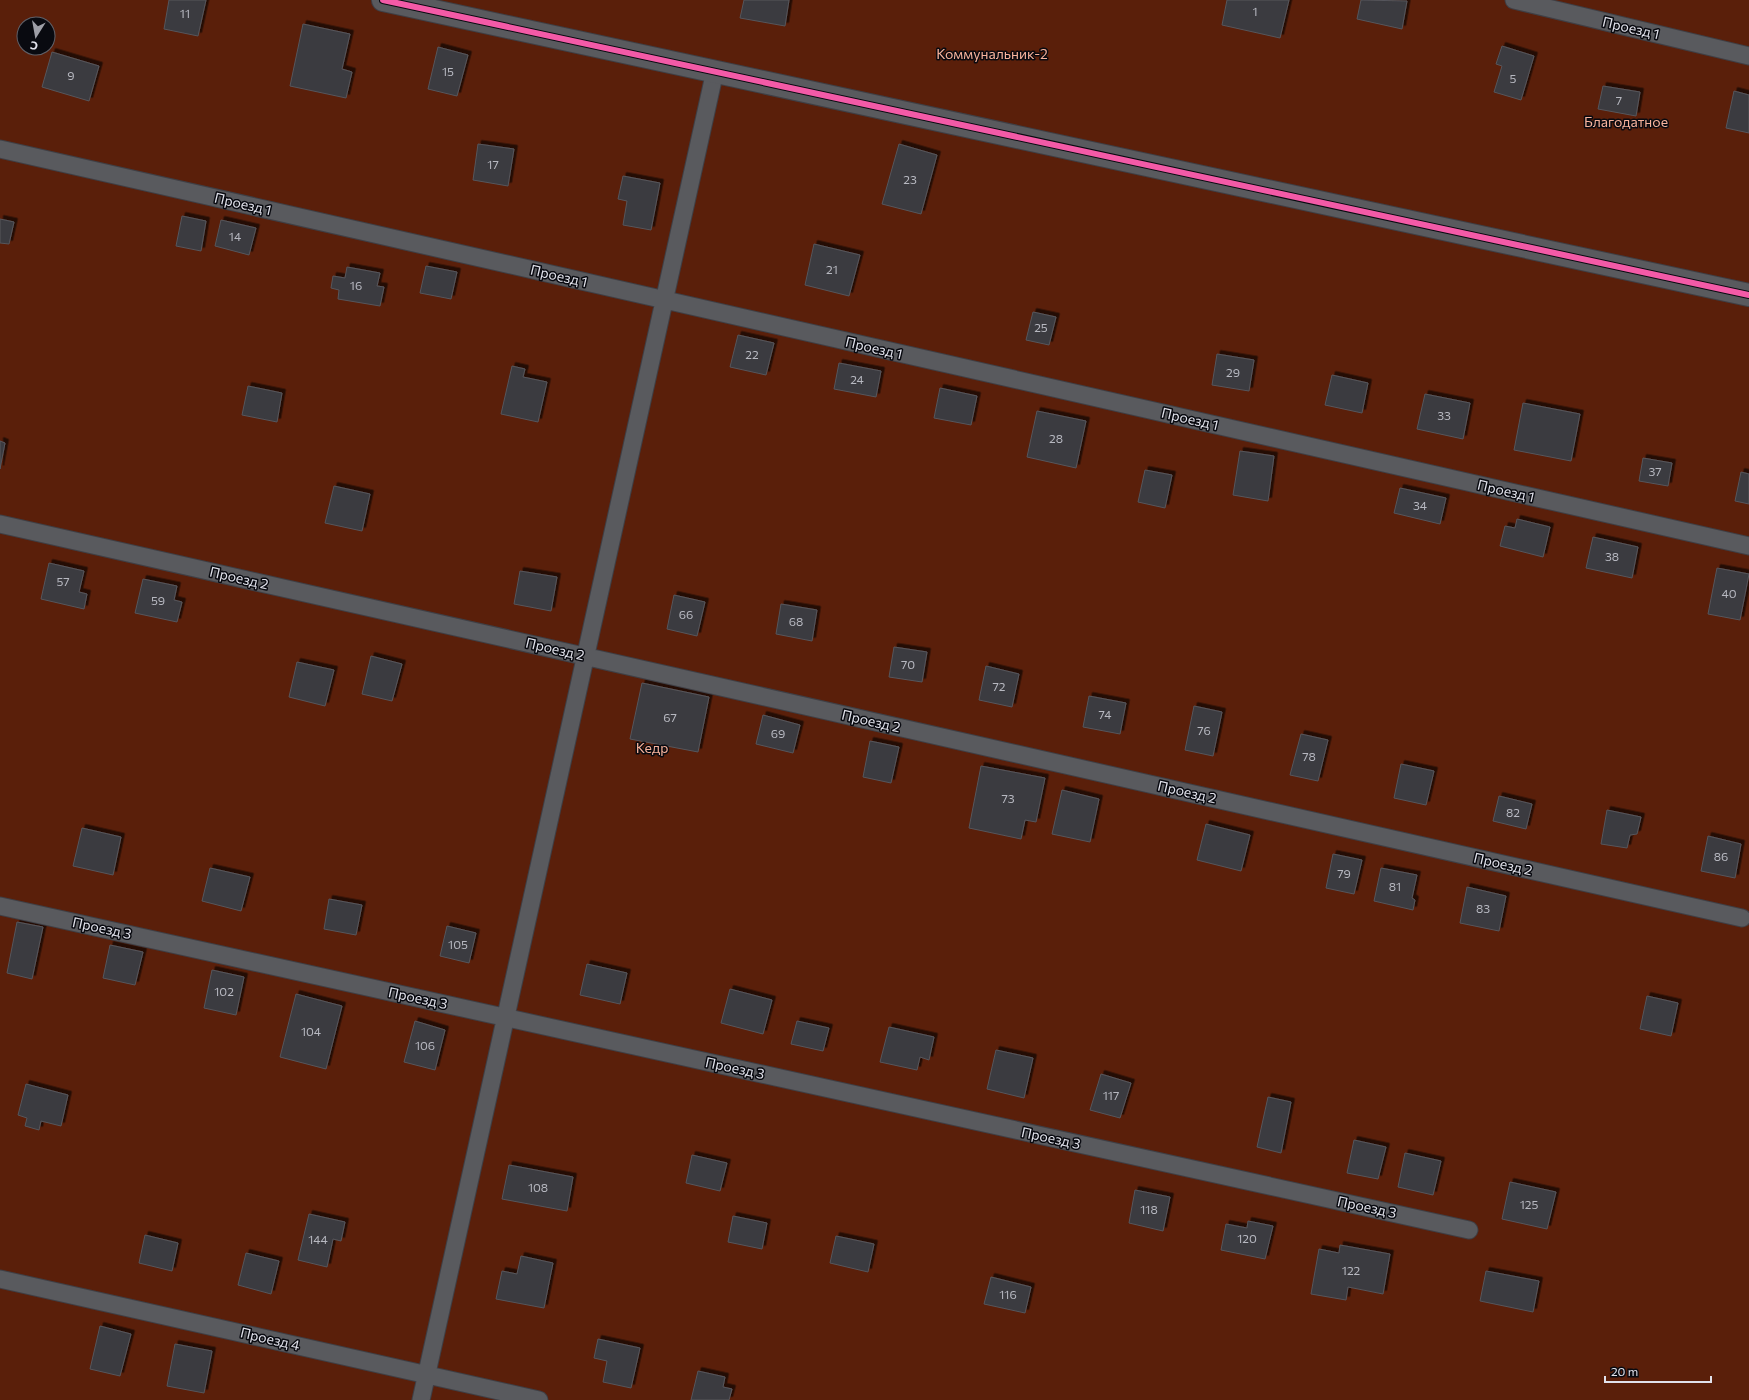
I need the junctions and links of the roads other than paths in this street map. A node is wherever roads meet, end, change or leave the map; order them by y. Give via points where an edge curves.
1 (383, 0) edge
2 (1514, 0) edge
3 (1749, 56) edge
4 (715, 71) junction
5 (0, 149) edge
6 (1749, 295) edge
7 (664, 300) junction
8 (0, 524) edge
9 (1749, 546) edge
10 (585, 656) junction
11 (0, 906) edge
12 (1742, 918) dead end
13 (506, 1017) junction
14 (1469, 1230) dead end
15 (0, 1279) edge
16 (427, 1374) junction
17 (421, 1400) edge
18 (539, 1400) edge

1 - 4 street
2 - 3 lane, Проезд 1
4 - 6 street
4 - 7 lane
5 - 7 lane, Проезд 1
7 - 9 lane, Проезд 1
7 - 10 lane
8 - 10 lane, Проезд 2
10 - 12 lane, Проезд 2
10 - 13 lane
11 - 13 lane, Проезд 3
13 - 14 lane, Проезд 3
13 - 16 lane
15 - 16 lane, Проезд 4
16 - 17 lane
16 - 18 lane, Проезд 4

